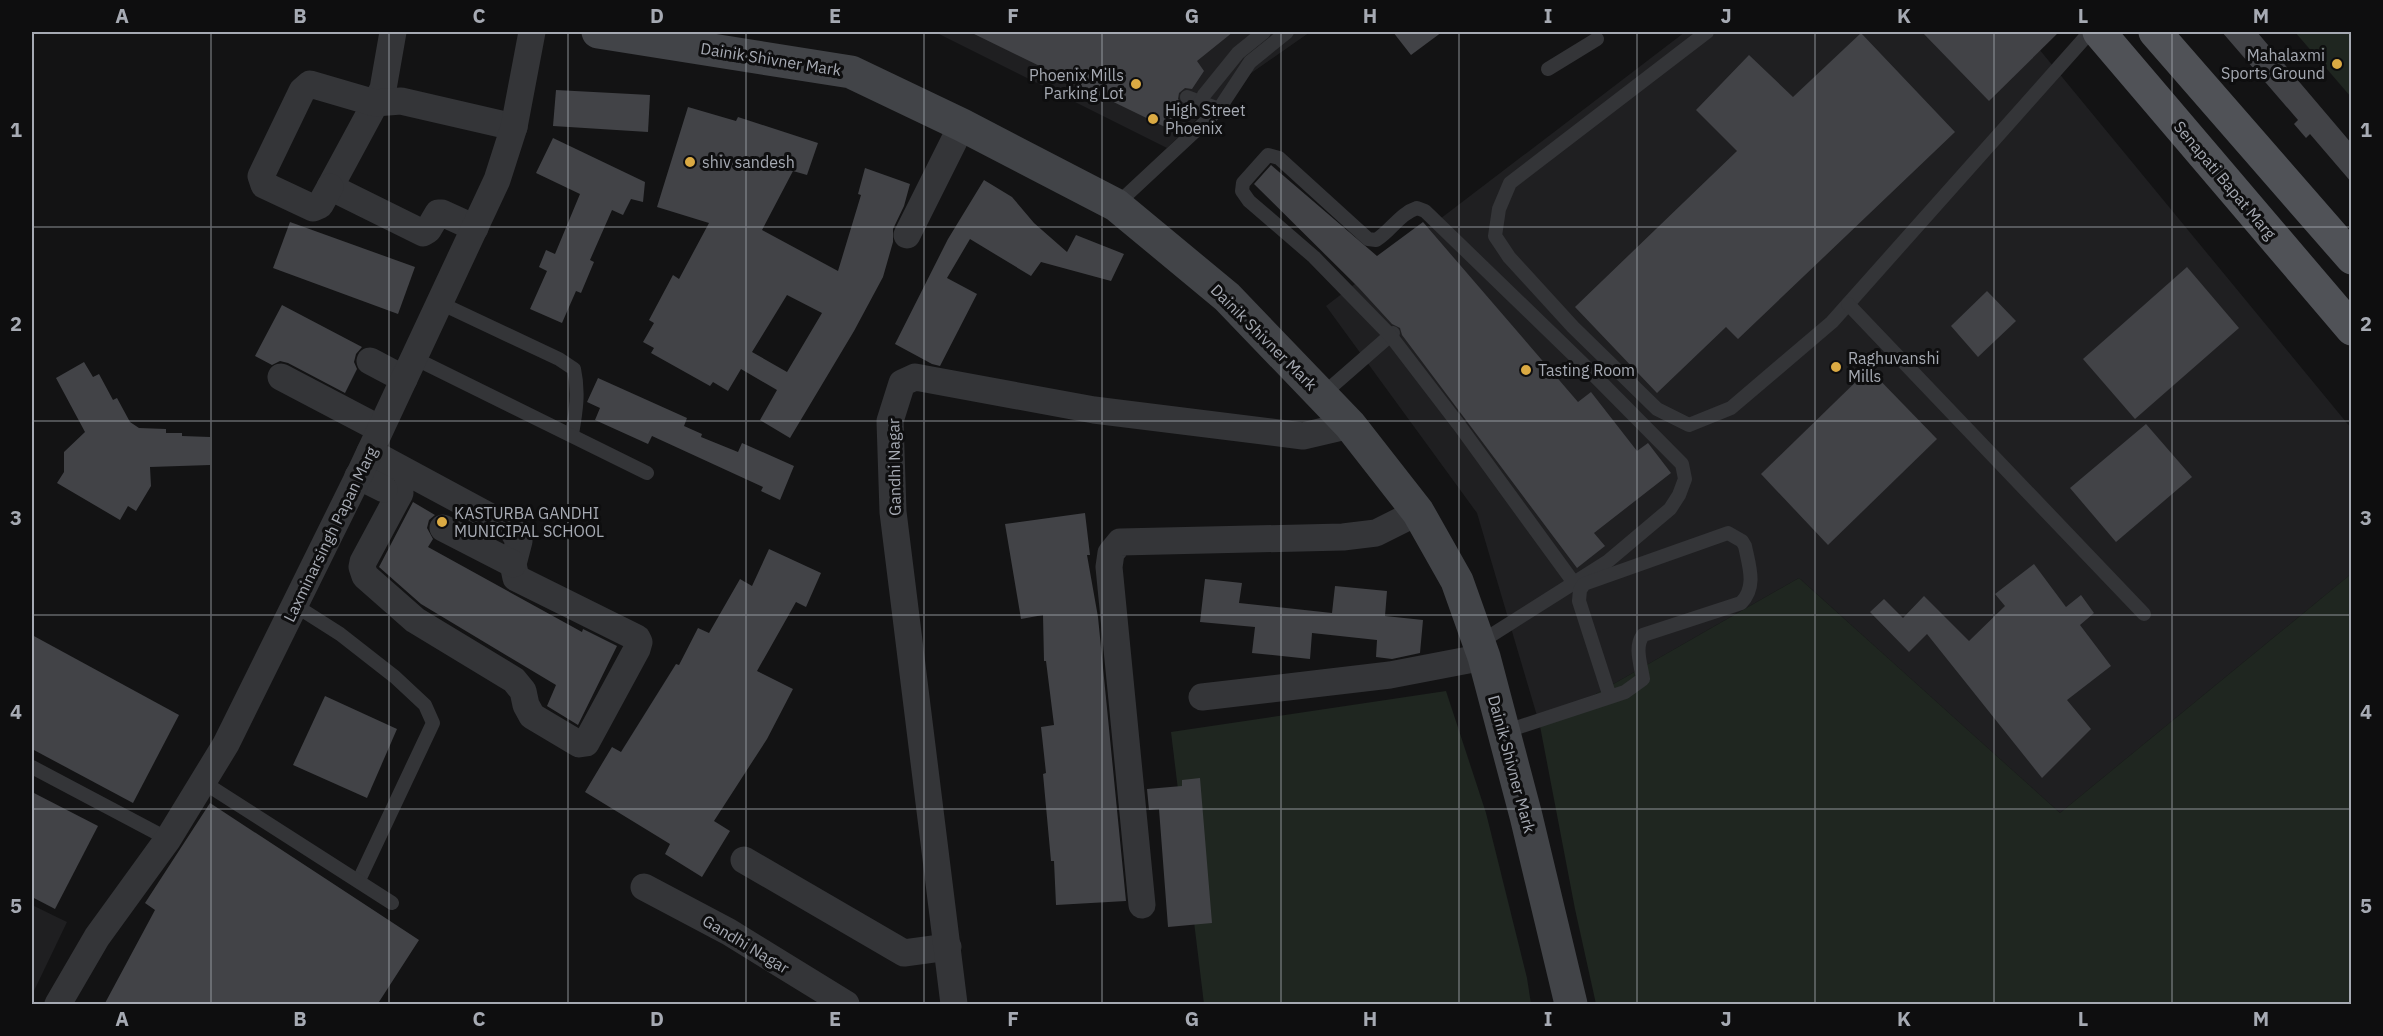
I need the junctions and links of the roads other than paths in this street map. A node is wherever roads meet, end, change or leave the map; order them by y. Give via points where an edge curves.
1 (393, 32) edge
2 (532, 32) edge
3 (598, 32) edge
4 (604, 32) edge
5 (1264, 32) edge
6 (1287, 32) edge
7 (1610, 32) edge
8 (1707, 32) edge
9 (2090, 32) edge
10 (2099, 32) edge
11 (2155, 32) edge
12 (1594, 35) edge
13 (1548, 69) dead end
14 (1187, 97) dead end
15 (375, 103) junction
16 (1200, 103) junction
17 (1219, 109) junction
18 (962, 125) junction
19 (514, 127) junction
20 (330, 187) junction
21 (1116, 205) junction
22 (475, 228) junction
23 (907, 235) dead end
24 (2352, 258) edge
25 (440, 303) junction
26 (1848, 304) junction
27 (2352, 329) edge
28 (1392, 334) junction
29 (370, 362) dead end
30 (409, 369) junction
31 (281, 377) dead end
32 (1322, 395) junction
33 (1350, 425) junction
34 (572, 434) junction
35 (375, 441) junction
36 (647, 473) dead end
37 (358, 476) junction
38 (1418, 512) junction
39 (443, 528) dead end
40 (329, 536) junction
41 (354, 549) dead end
42 (513, 564) junction
43 (1574, 583) junction
44 (296, 606) junction
45 (2144, 614) dead end
46 (1481, 650) junction
47 (1202, 697) dead end
48 (1610, 697) junction
49 (1504, 732) junction
50 (32, 767) edge
51 (203, 782) junction
52 (168, 839) junction
53 (744, 860) dead end
54 (359, 880) junction
55 (644, 886) dead end
56 (392, 903) dead end
57 (1142, 905) dead end
58 (948, 947) junction
59 (58, 1005) edge
60 (846, 1005) edge
61 (954, 1005) edge
62 (1571, 1005) edge

1 - 15 street via 383,89
2 - 19 street, Laxminarsingh Papan Marg
3 - 4 main road, Dainik Shivner Mark
4 - 18 main road, Dainik Shivner Mark via 851,72
5 - 16 lane via 1238,53
6 - 17 lane via 1250,62
7 - 12 lane
8 - 26 lane via 1510,183 1499,208 1495,236 1509,257 1573,327 1657,409 1689,424 1731,408
9 - 26 lane
10 - 27 main road, Senapati Bapat Marg
11 - 24 main road
12 - 13 lane
14 - 16 lane
15 - 19 street via 401,101
15 - 20 street
15 - 20 street via 319,85 310,84 302,91 262,181 313,208 320,205
16 - 17 lane
17 - 21 lane
18 - 21 main road, Dainik Shivner Mark
18 - 23 street
19 - 22 street, Laxminarsingh Papan Marg via 497,180
20 - 22 street via 423,233 438,213
21 - 32 main road, Dainik Shivner Mark via 1227,297
22 - 25 street, Laxminarsingh Papan Marg
25 - 30 street, Laxminarsingh Papan Marg
25 - 34 lane via 574,369 578,384
26 - 45 lane
28 - 32 lane
28 - 43 lane
28 - 43 lane via 1242,191 1243,183 1268,155 1279,158 1368,238 1376,240 1405,212 1417,208 1425,212 1470,265 1582,363 1682,464 1685,479 1670,509 1607,562
29 - 30 street
30 - 34 lane
30 - 35 street, Laxminarsingh Papan Marg
31 - 35 street
32 - 33 main road, Dainik Shivner Mark
33 - 38 main road, Dainik Shivner Mark
33 - 58 street, Gandhi Nagar via 1303,436 1094,410 915,377 902,383 890,421 893,512
34 - 36 lane
35 - 37 street, Laxminarsingh Papan Marg
35 - 42 street via 511,528 519,541
37 - 40 street, Laxminarsingh Papan Marg
37 - 42 street via 392,491 363,562 365,576 415,620 514,680 523,691 532,716 583,745 639,642 516,578
38 - 46 main road, Dainik Shivner Mark via 1457,581
38 - 57 street via 1376,532 1343,537 1120,542 1111,553 1109,567
39 - 42 street
40 - 41 street
40 - 44 street, Laxminarsingh Papan Marg
43 - 46 lane
44 - 51 street, Laxminarsingh Papan Marg
44 - 54 lane via 395,677 425,705 433,723
46 - 47 street via 1390,675
46 - 49 main road, Dainik Shivner Mark
48 - 48 lane via 1643,679 1639,646 1643,634 1741,603 1746,598 1752,585 1742,540 1728,533 1584,584 1579,602
48 - 49 lane
49 - 62 main road, Dainik Shivner Mark
50 - 52 lane
51 - 52 street, Laxminarsingh Papan Marg
51 - 54 lane
52 - 59 street, Laxminarsingh Papan Marg via 97,937
53 - 58 street via 904,953
54 - 56 lane
55 - 60 street, Gandhi Nagar via 729,932
58 - 61 street, Gandhi Nagar

